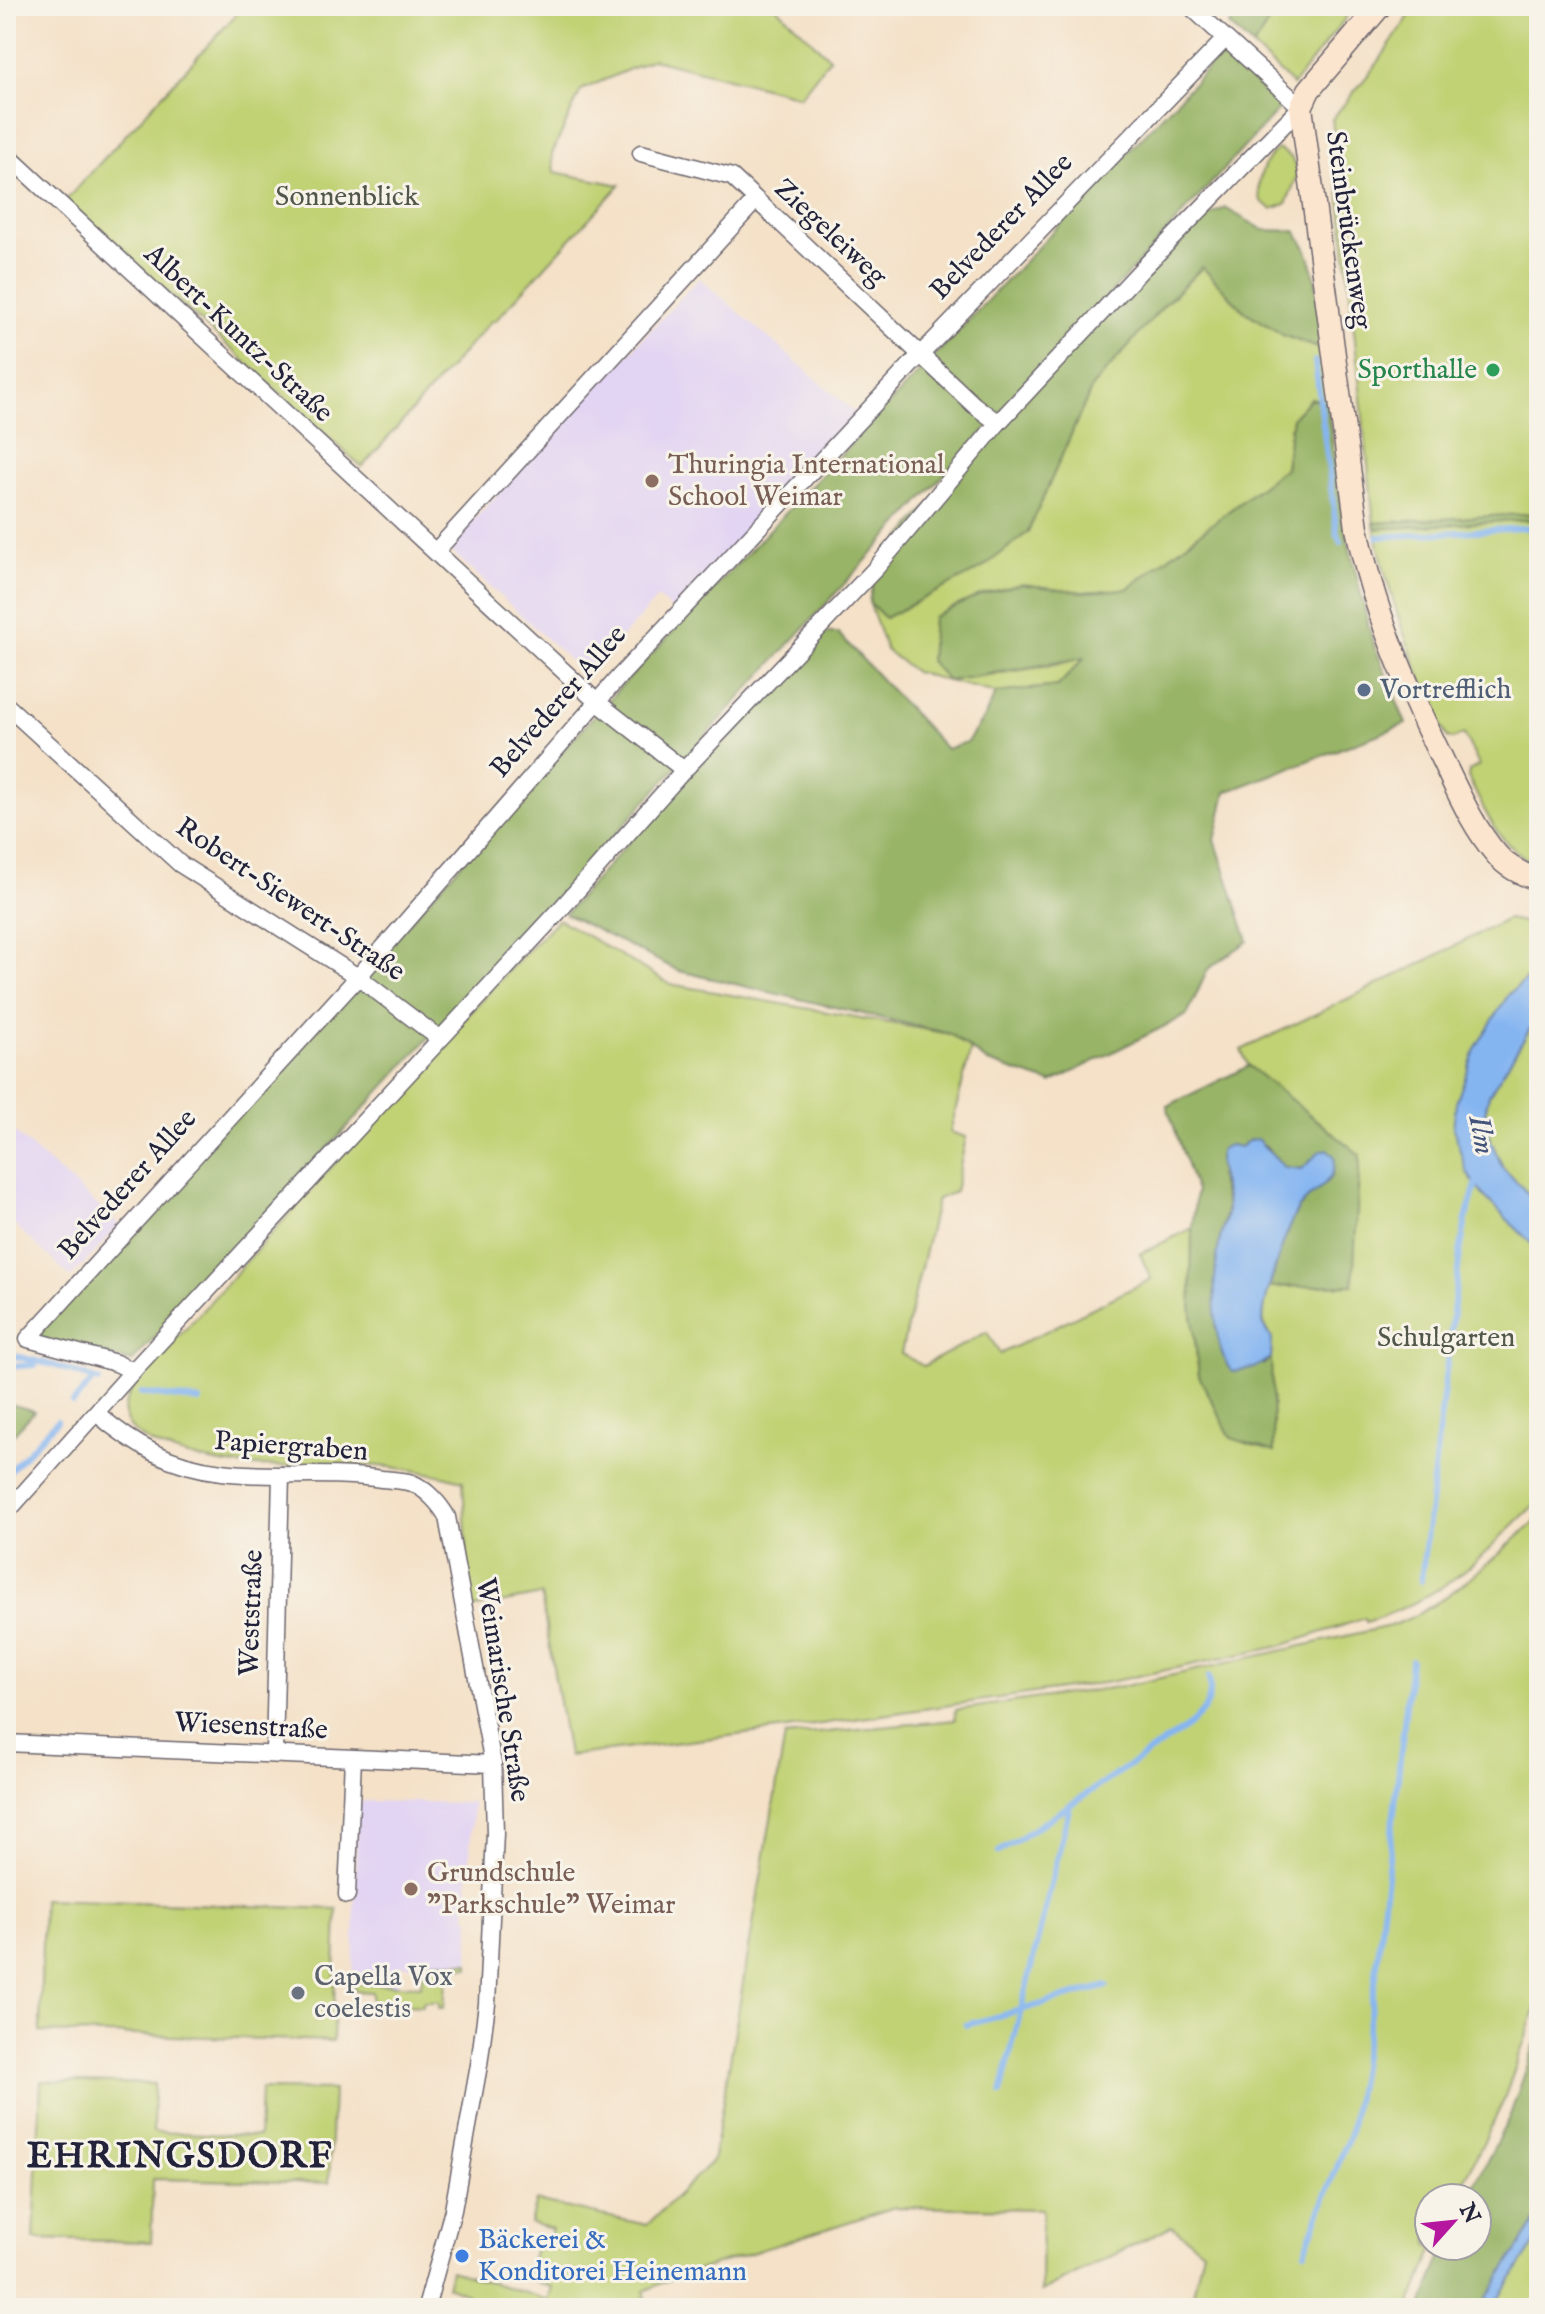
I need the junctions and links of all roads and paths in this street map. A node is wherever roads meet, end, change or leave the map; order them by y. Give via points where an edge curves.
1 (1190, 6) edge
2 (1380, 6) edge
3 (1225, 39) junction
4 (1301, 107) junction
5 (641, 153) dead end
6 (6, 154) edge
7 (756, 200) junction
8 (921, 354) junction
9 (998, 423) junction
10 (436, 551) junction
11 (597, 702) junction
12 (6, 705) edge
13 (684, 770) junction
14 (1539, 879) edge
15 (358, 977) junction
16 (440, 1039) junction
17 (133, 1371) junction
18 (96, 1413) junction
19 (281, 1475) junction
20 (442, 1507) joint
21 (6, 1513) edge
22 (6, 1743) edge
23 (274, 1753) junction
24 (353, 1758) junction
25 (493, 1764) junction
26 (347, 1895) dead end
27 (426, 2308) edge

1 - 3 street
2 - 4 street via 1309,90
3 - 4 street
3 - 8 street, Belvederer Allee
4 - 9 street
4 - 14 street, Steinbrückenweg via 1356,520 1371,587 1405,680 1479,831 1511,868
5 - 7 street, Ziegeleiweg via 732,177
6 - 10 street, Albert-Kuntz-Straße
7 - 8 street, Ziegeleiweg
7 - 10 street
8 - 9 street, Ziegeleiweg
8 - 11 street, Belvederer Allee
9 - 13 street via 876,568
10 - 11 street, Albert-Kuntz-Straße
11 - 13 street, Albert-Kuntz-Straße
11 - 15 street, Belvederer Allee
12 - 15 street, Robert-Siewert-Straße via 180,864
13 - 16 street
15 - 16 street, Robert-Siewert-Straße
15 - 17 street, Belvederer Allee via 28,1339
16 - 17 street
17 - 18 street
18 - 19 street, Papiergraben via 131,1442 171,1459 221,1472
18 - 21 street
19 - 20 street, Papiergraben via 365,1476 412,1483
19 - 23 street, Weststraße
20 - 25 street, Weimarische Straße
22 - 23 street, Wiesenstraße
23 - 24 street, Wiesenstraße
24 - 25 street, Wiesenstraße
24 - 26 street
25 - 27 street, Weimarische Straße via 487,2004 453,2210

